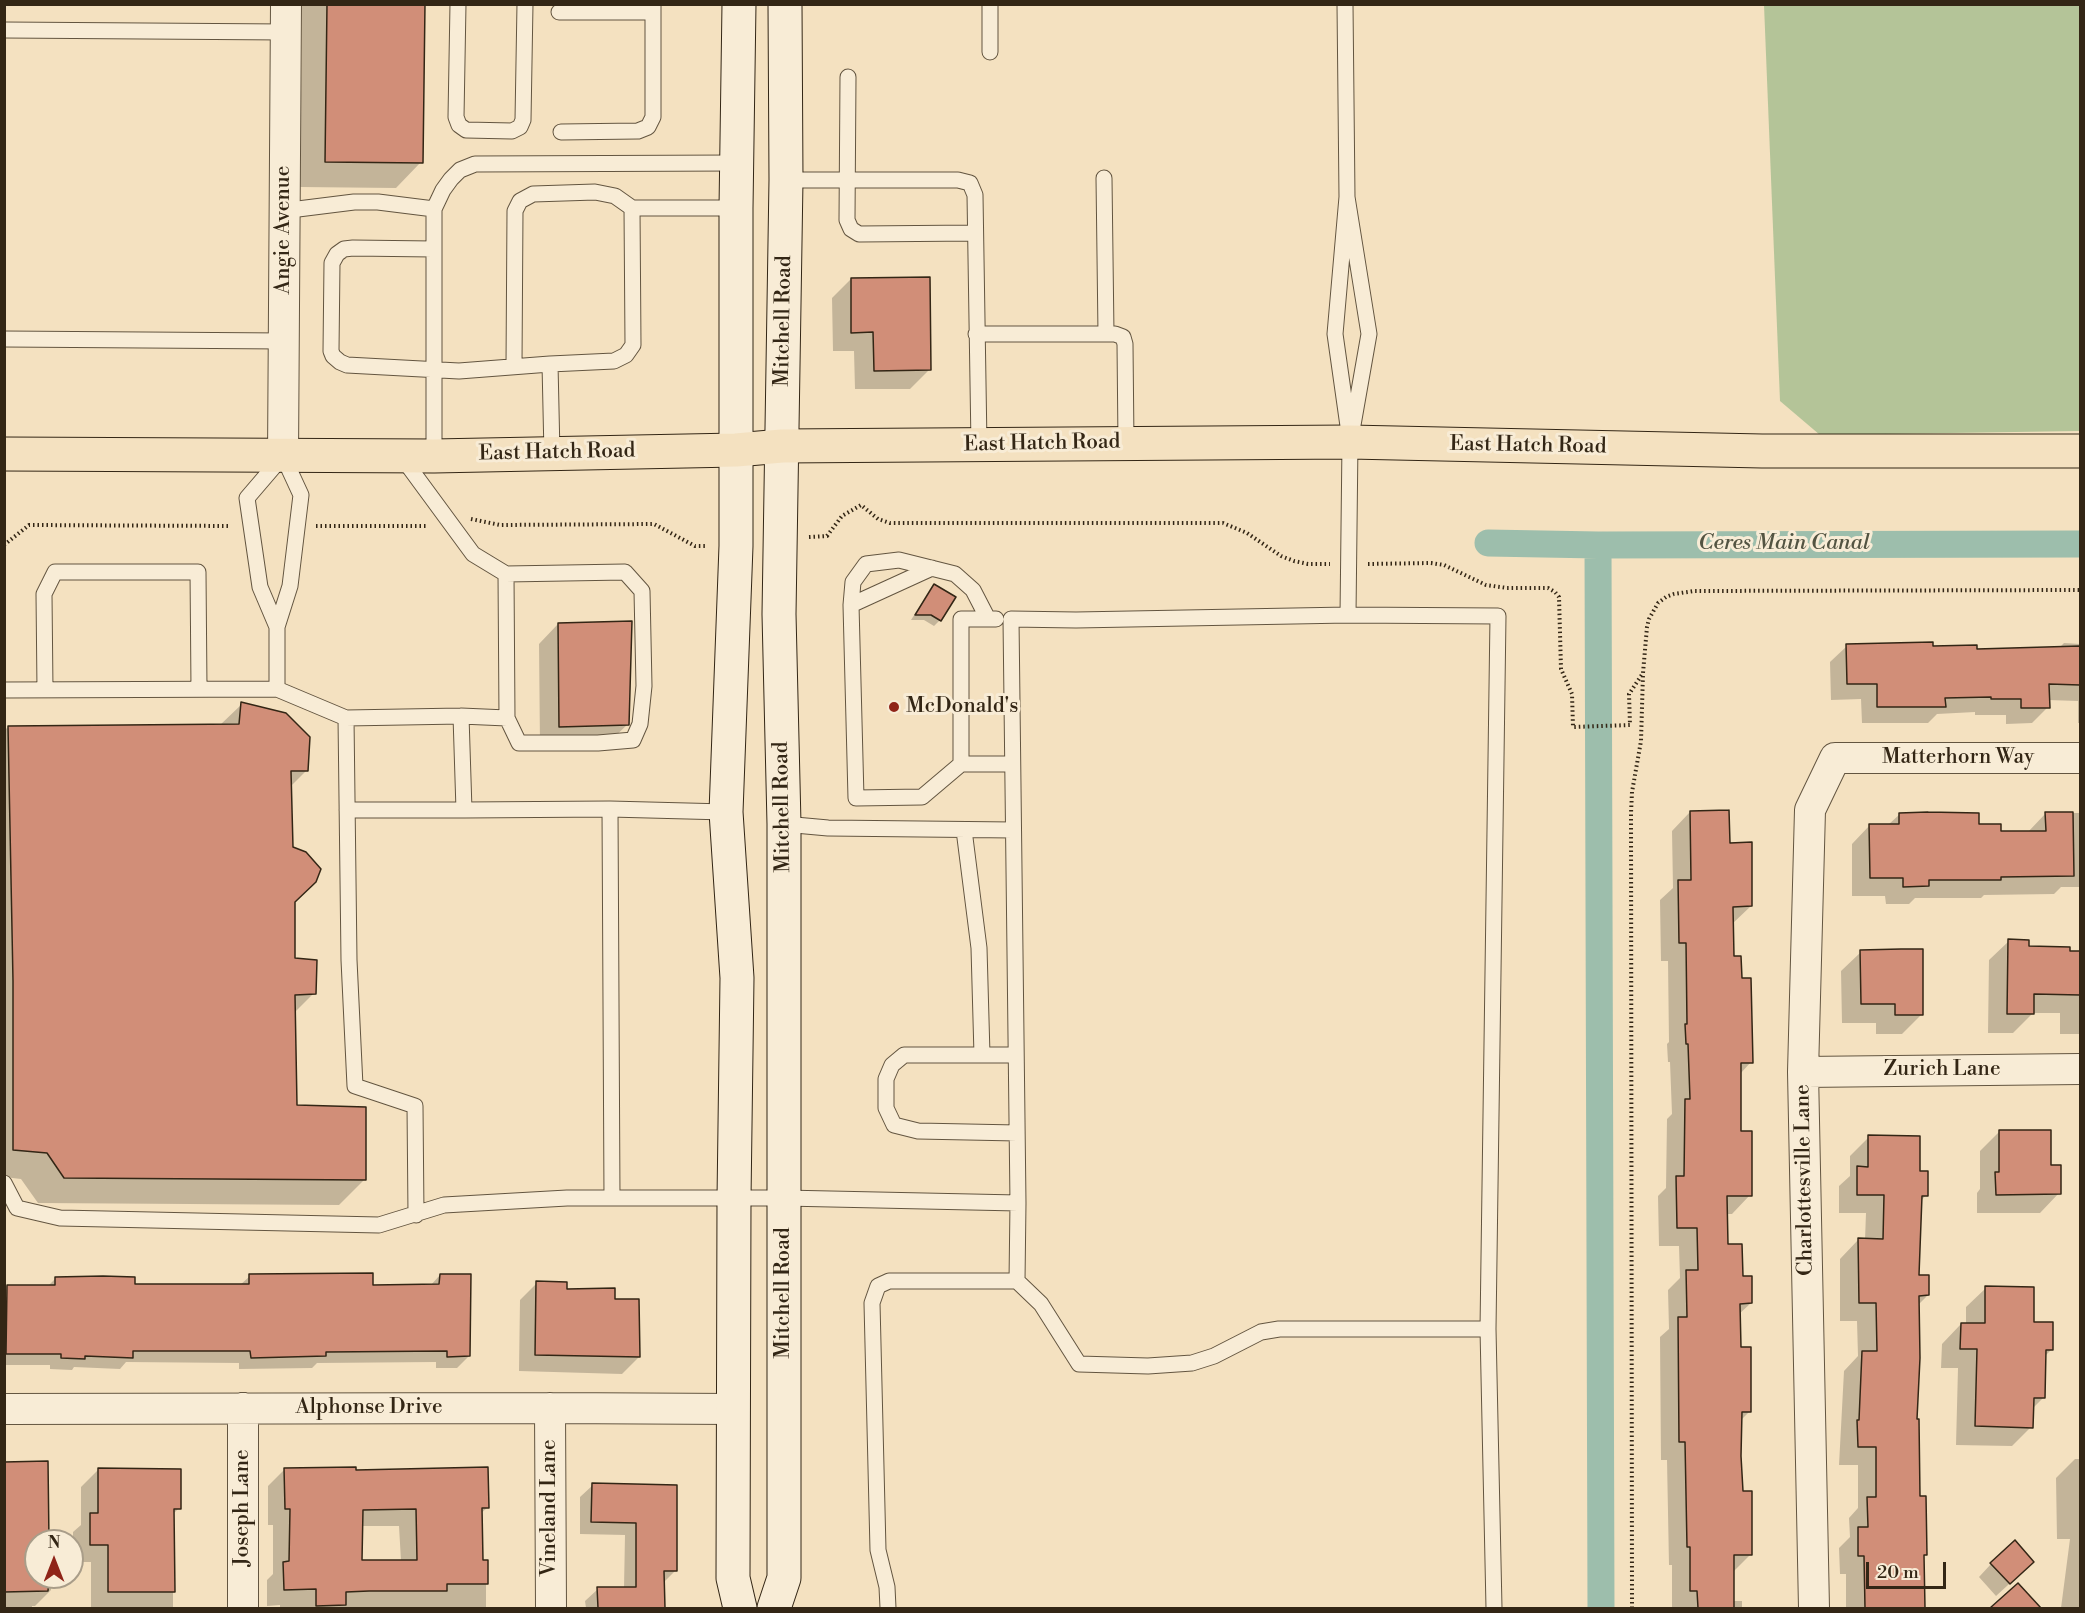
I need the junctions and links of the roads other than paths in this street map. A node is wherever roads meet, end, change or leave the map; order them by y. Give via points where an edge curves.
1 (458, 4) edge
2 (525, 4) edge
3 (739, 4) edge
4 (785, 4) edge
5 (990, 4) edge
6 (1345, 4) edge
7 (653, 8) edge
8 (559, 12) dead end
9 (286, 18) edge
10 (4, 30) edge
11 (990, 52) dead end
12 (848, 77) dead end
13 (561, 132) dead end
14 (736, 163) junction
15 (1104, 178) dead end
16 (786, 180) junction
17 (848, 180) junction
18 (1347, 197) junction
19 (284, 207) junction
20 (632, 208) junction
21 (736, 208) junction
22 (434, 209) junction
23 (975, 233) junction
24 (433, 249) junction
25 (1106, 333) junction
26 (976, 334) junction
27 (4, 339) edge
28 (284, 340) junction
29 (550, 364) junction
30 (514, 365) junction
31 (433, 370) junction
32 (1350, 442) junction
33 (1126, 443) junction
34 (979, 445) junction
35 (782, 446) junction
36 (736, 450) junction
37 (2080, 451) edge
38 (4, 454) edge
39 (552, 454) junction
40 (283, 456) junction
41 (401, 456) junction
42 (434, 456) junction
43 (932, 568) junction
44 (506, 574) junction
45 (851, 605) junction
46 (1348, 615) junction
47 (988, 619) junction
48 (1011, 619) junction
49 (277, 627) junction
50 (199, 689) junction
51 (277, 689) junction
52 (4, 690) edge
53 (45, 690) junction
54 (461, 716) junction
55 (346, 718) junction
56 (507, 718) junction
57 (1835, 758) joint
58 (2080, 758) edge
59 (961, 764) junction
60 (1012, 764) junction
61 (610, 809) junction
62 (347, 810) junction
63 (464, 810) junction
64 (726, 812) junction
65 (784, 824) junction
66 (964, 830) junction
67 (1013, 830) junction
68 (1016, 1054) junction
69 (982, 1055) junction
70 (2080, 1069) edge
71 (1803, 1072) junction
72 (1017, 1133) junction
73 (4, 1184) edge
74 (612, 1198) junction
75 (784, 1198) junction
76 (734, 1199) junction
77 (1018, 1203) junction
78 (416, 1215) junction
79 (1017, 1281) junction
80 (1488, 1329) junction
81 (243, 1408) junction
82 (550, 1408) junction
83 (4, 1409) edge
84 (734, 1409) junction
85 (243, 1608) edge
86 (550, 1608) edge
87 (740, 1608) edge
88 (774, 1608) edge
89 (888, 1608) edge
90 (1494, 1608) edge
91 (1814, 1608) edge

1 - 2 lane via 456,117 466,130 512,130 520,128 524,120
3 - 14 main road
4 - 16 main road, Mitchell Road
5 - 11 lane
6 - 18 lane
7 - 8 lane
7 - 13 lane via 653,117 648,127 638,131
9 - 10 lane
9 - 19 street, Angie Avenue
12 - 17 lane
14 - 21 main road
14 - 22 lane via 475,164 451,179
15 - 25 lane
16 - 17 lane
16 - 35 main road, Mitchell Road
17 - 23 lane via 970,183 975,195
17 - 23 lane via 848,220 851,229 859,234
18 - 32 lane via 1335,334
18 - 32 lane via 1369,334
19 - 22 lane via 378,202
19 - 28 street, Angie Avenue
20 - 21 lane
20 - 29 lane via 633,345 614,361
20 - 30 lane via 615,196 595,192 533,194 520,201 515,211
21 - 36 main road
22 - 24 lane
23 - 26 lane
24 - 31 lane
24 - 31 lane via 353,248 337,254 332,263 331,329 331,351 347,365
25 - 26 lane
25 - 33 lane via 1123,337 1125,344
26 - 34 lane
27 - 28 lane
28 - 40 street, Angie Avenue
29 - 30 lane
29 - 39 lane
30 - 31 lane
31 - 42 lane
32 - 33 main road, East Hatch Road
32 - 37 main road, East Hatch Road via 1762,451
32 - 46 lane
33 - 34 main road, East Hatch Road
34 - 35 main road, East Hatch Road
35 - 36 main road, East Hatch Road
35 - 65 main road, Mitchell Road via 778,614
36 - 39 main road, East Hatch Road
36 - 64 main road via 735,607
38 - 40 main road, East Hatch Road
39 - 42 main road, East Hatch Road
40 - 41 main road, East Hatch Road
40 - 49 lane via 301,495 290,586
40 - 49 lane via 247,498 260,587
41 - 42 main road, East Hatch Road
41 - 44 lane via 473,554
43 - 45 lane
43 - 45 lane via 899,560 866,564 853,582
43 - 47 lane via 955,574 973,590
44 - 56 lane
44 - 56 lane via 625,572 642,591 644,686 640,724 633,740 519,743
45 - 59 lane via 856,798 922,797
46 - 48 lane
46 - 80 lane via 1498,616
47 - 48 lane
47 - 59 lane via 961,619
48 - 60 lane
49 - 51 lane
50 - 51 lane
50 - 53 lane
50 - 53 lane via 198,572 55,572 44,594
51 - 55 lane
52 - 53 lane
54 - 55 lane
54 - 56 lane
54 - 63 lane
55 - 62 lane
57 - 58 street, Matterhorn Way
57 - 71 street, Charlottesville Lane via 1810,810
59 - 60 lane
60 - 67 lane
61 - 63 lane
61 - 64 lane
61 - 74 lane
62 - 63 lane
62 - 78 lane via 355,1086 414,1106
64 - 76 main road via 737,978
65 - 66 lane
65 - 75 main road, Mitchell Road
66 - 67 lane
66 - 69 lane via 979,948
67 - 68 lane
68 - 69 lane
68 - 72 lane
69 - 72 lane via 904,1055 892,1065 886,1079 886,1108 894,1125 918,1131
70 - 71 street, Zurich Lane
71 - 91 street, Charlottesville Lane
72 - 77 lane
73 - 78 lane via 17,1208 60,1218 379,1225
74 - 76 lane
74 - 78 lane via 444,1205
75 - 76 lane
75 - 77 lane
75 - 88 main road, Mitchell Road via 784,1578
76 - 84 main road
77 - 79 lane
79 - 80 lane via 1041,1304 1079,1364 1148,1366 1192,1362 1214,1356 1261,1332 1279,1329
79 - 89 lane via 889,1281 878,1286 872,1303 878,1550
80 - 90 lane
81 - 82 street, Alphonse Drive
81 - 83 street, Alphonse Drive
81 - 85 street, Joseph Lane
82 - 84 street, Alphonse Drive
82 - 86 street, Vineland Lane
84 - 87 main road via 733,1578

